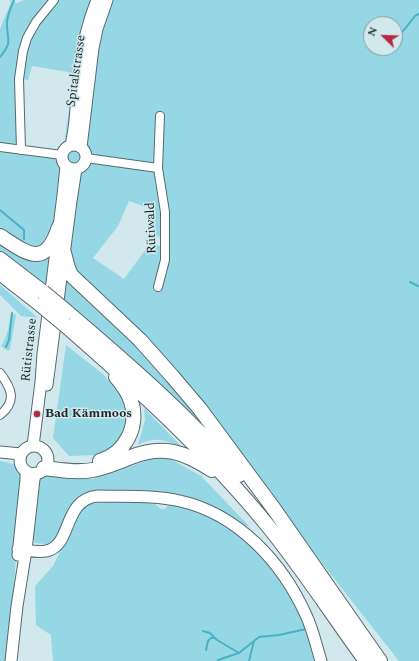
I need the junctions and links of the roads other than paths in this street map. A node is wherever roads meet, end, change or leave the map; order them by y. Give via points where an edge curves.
1 (54, 0) edge
2 (97, 0) edge
3 (107, 0) edge
4 (160, 116) dead end
5 (76, 146) junction
6 (2, 147) edge
7 (21, 150) junction
8 (62, 155) junction
9 (86, 158) junction
10 (71, 168) junction
11 (158, 168) junction
12 (59, 227) junction
13 (0, 236) edge
14 (61, 257) junction
15 (0, 259) edge
16 (0, 273) edge
17 (158, 287) dead end
18 (42, 299) junction
19 (66, 319) junction
20 (91, 348) junction
21 (0, 373) edge
22 (0, 415) edge
23 (36, 447) junction
24 (0, 452) edge
25 (0, 458) edge
26 (33, 465) junction
27 (232, 483) junction
28 (22, 550) junction
29 (320, 577) junction
30 (11, 661) edge
31 (321, 661) edge
32 (366, 661) edge
33 (380, 661) edge

1 - 7 street via 36,22 23,51 20,79
2 - 5 main road, Spitalstrasse via 80,62
3 - 5 main road, Spitalstrasse via 97,29
4 - 11 street, Rütiwald
5 - 8 main road via 65,148
5 - 9 main road via 85,152
6 - 7 street
7 - 8 street
8 - 10 main road via 62,159
9 - 10 main road via 83,165
9 - 11 street
10 - 12 main road via 65,183
10 - 14 main road via 73,184
11 - 17 street, Rütiwald via 165,212 165,260
12 - 13 highway via 51,246 37,254 25,252
12 - 14 main road
14 - 23 main road, Rütistrasse
14 - 29 highway via 73,277 140,340 200,409 270,503
15 - 18 highway
16 - 18 highway
18 - 19 highway, bridge
19 - 20 highway
19 - 29 highway via 143,379 220,454 270,511
20 - 26 highway via 130,398 133,424 129,436 122,447 106,459 77,464 58,462
20 - 27 highway via 159,409
21 - 22 street via 11,393 9,406
23 - 26 main road via 26,449
23 - 26 main road via 45,452
24 - 26 main road
25 - 26 main road
26 - 27 highway via 87,471 142,453 168,450 192,457
26 - 28 main road via 34,479
27 - 32 highway via 287,550
28 - 30 main road
28 - 31 main road via 45,551 56,546 76,507 90,497 159,498 204,508 240,530 275,564 306,615
29 - 33 highway

